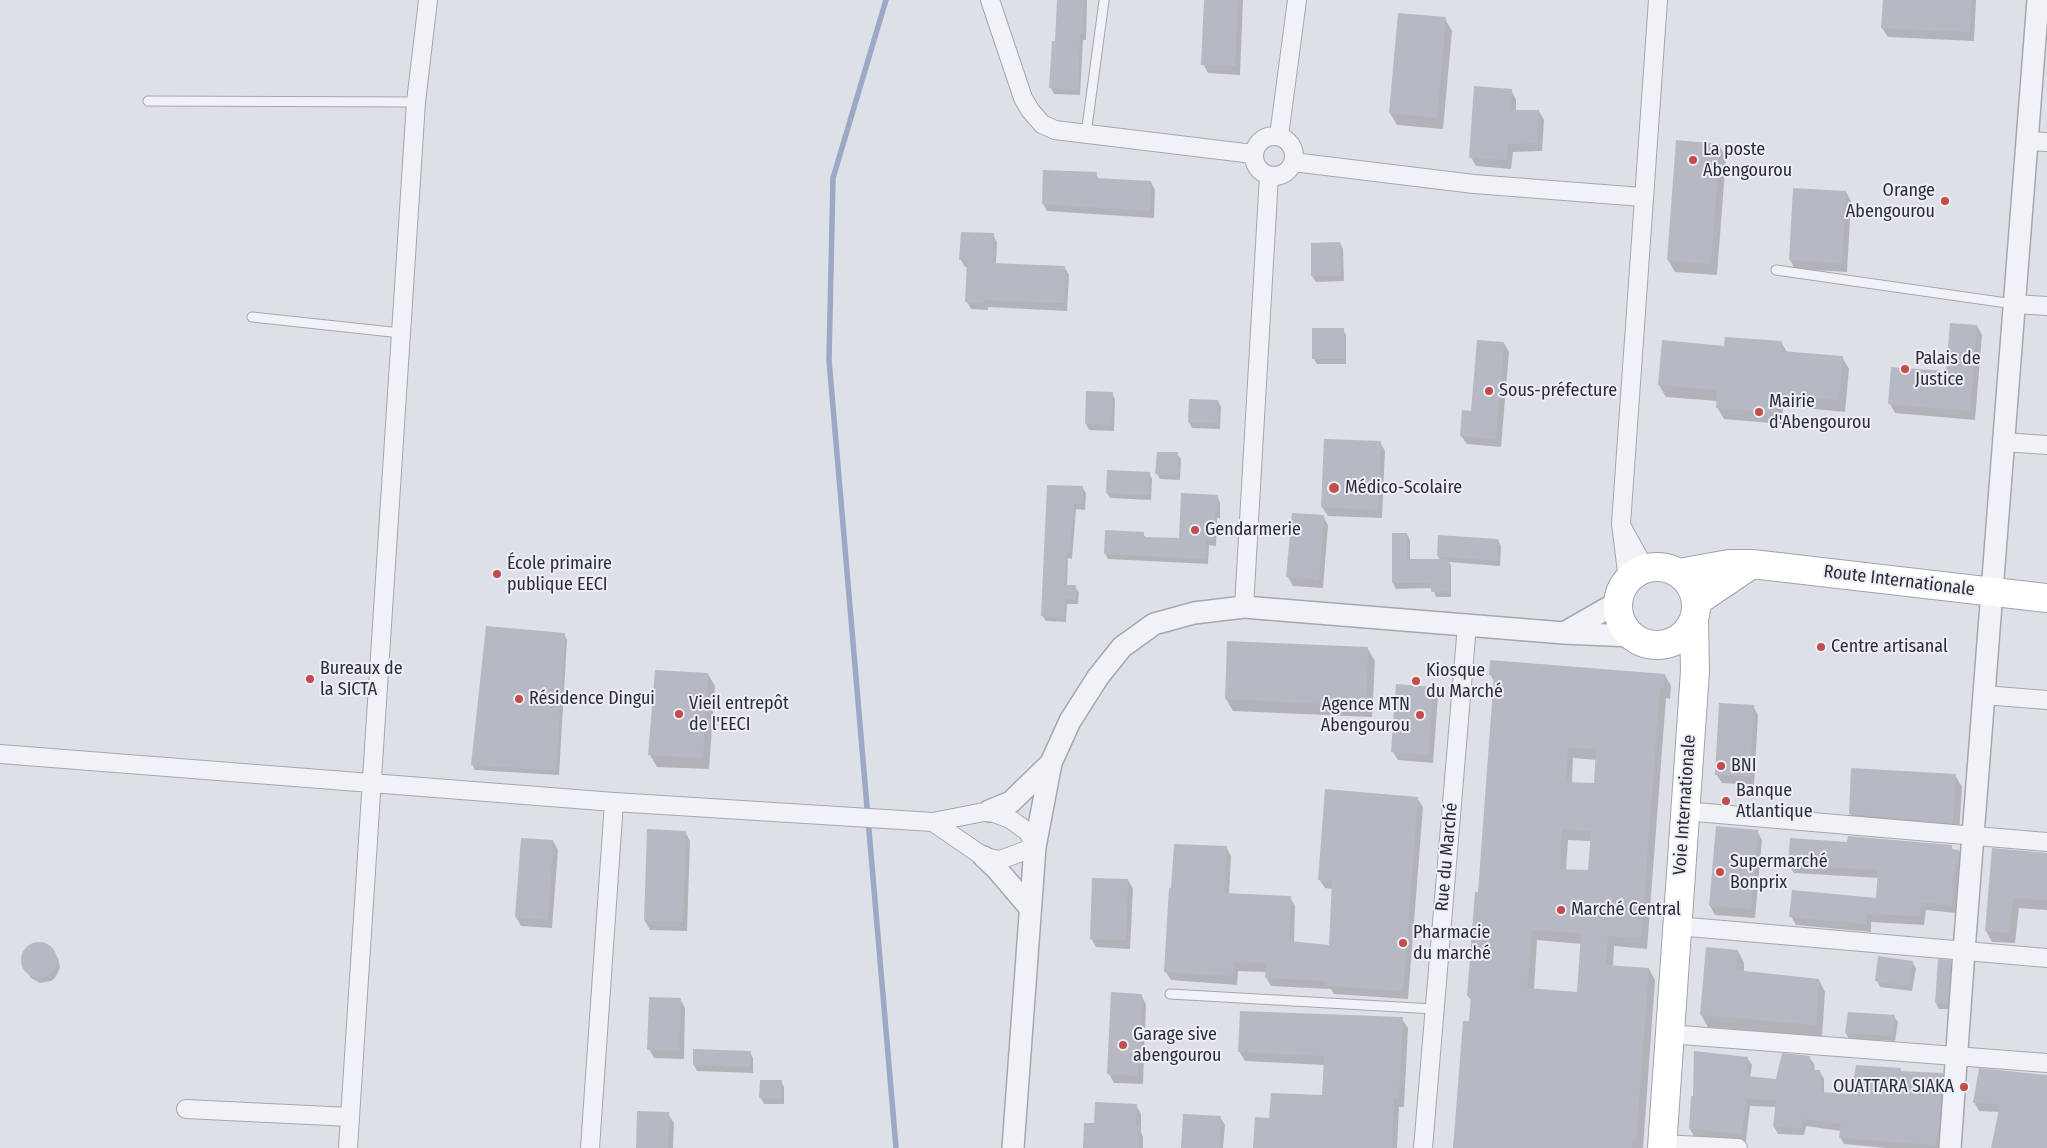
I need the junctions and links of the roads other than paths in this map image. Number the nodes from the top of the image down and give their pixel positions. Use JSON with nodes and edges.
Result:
{"nodes":[{"id":1,"x":428,"y":0,"type":"edge"},
{"id":2,"x":990,"y":0,"type":"edge"},
{"id":3,"x":1297,"y":0,"type":"edge"},
{"id":4,"x":1658,"y":0,"type":"edge"},
{"id":5,"x":2038,"y":0,"type":"edge"},
{"id":6,"x":1104,"y":1,"type":"edge"},
{"id":7,"x":148,"y":101,"type":"dead end"},
{"id":8,"x":416,"y":102,"type":"junction"},
{"id":9,"x":1086,"y":134,"type":"junction"},
{"id":10,"x":1279,"y":136,"type":"junction"},
{"id":11,"x":2037,"y":141,"type":"edge"},
{"id":12,"x":1253,"y":154,"type":"junction"},
{"id":13,"x":1293,"y":162,"type":"junction"},
{"id":14,"x":1269,"y":176,"type":"junction"},
{"id":15,"x":1642,"y":197,"type":"junction"},
{"id":16,"x":1776,"y":270,"type":"dead end"},
{"id":17,"x":2014,"y":304,"type":"junction"},
{"id":18,"x":2047,"y":306,"type":"edge"},
{"id":19,"x":252,"y":318,"type":"dead end"},
{"id":20,"x":401,"y":333,"type":"junction"},
{"id":21,"x":2004,"y":442,"type":"junction"},
{"id":22,"x":2047,"y":445,"type":"edge"},
{"id":23,"x":1752,"y":564,"type":"junction"},
{"id":24,"x":1679,"y":573,"type":"junction"},
{"id":25,"x":1631,"y":584,"type":"junction"},
{"id":26,"x":1993,"y":592,"type":"junction"},
{"id":27,"x":2047,"y":598,"type":"edge"},
{"id":28,"x":1244,"y":607,"type":"junction"},
{"id":29,"x":1695,"y":612,"type":"junction"},
{"id":30,"x":1467,"y":625,"type":"junction"},
{"id":31,"x":1564,"y":633,"type":"junction"},
{"id":32,"x":1631,"y":636,"type":"junction"},
{"id":33,"x":1674,"y":642,"type":"junction"},
{"id":34,"x":1694,"y":671,"type":"junction"},
{"id":35,"x":1984,"y":694,"type":"junction"},
{"id":36,"x":2047,"y":700,"type":"edge"},
{"id":37,"x":0,"y":754,"type":"edge"},
{"id":38,"x":1051,"y":763,"type":"junction"},
{"id":39,"x":373,"y":784,"type":"junction"},
{"id":40,"x":614,"y":802,"type":"junction"},
{"id":41,"x":989,"y":811,"type":"junction"},
{"id":42,"x":1684,"y":811,"type":"junction"},
{"id":43,"x":933,"y":822,"type":"junction"},
{"id":44,"x":1973,"y":836,"type":"junction"},
{"id":45,"x":2047,"y":842,"type":"edge"},
{"id":46,"x":1035,"y":847,"type":"junction"},
{"id":47,"x":984,"y":857,"type":"junction"},
{"id":48,"x":1030,"y":908,"type":"junction"},
{"id":49,"x":1677,"y":926,"type":"junction"},
{"id":50,"x":1964,"y":951,"type":"junction"},
{"id":51,"x":2047,"y":958,"type":"edge"},
{"id":52,"x":1170,"y":994,"type":"dead end"},
{"id":53,"x":1434,"y":1009,"type":"junction"},
{"id":54,"x":1668,"y":1034,"type":"junction"},
{"id":55,"x":1957,"y":1056,"type":"junction"},
{"id":56,"x":2047,"y":1063,"type":"edge"},
{"id":57,"x":186,"y":1109,"type":"dead end"},
{"id":58,"x":350,"y":1117,"type":"junction"},
{"id":59,"x":1662,"y":1146,"type":"edge"},
{"id":60,"x":348,"y":1148,"type":"edge"},
{"id":61,"x":590,"y":1148,"type":"edge"},
{"id":62,"x":1013,"y":1148,"type":"edge"},
{"id":63,"x":1422,"y":1148,"type":"edge"},
{"id":64,"x":1738,"y":1148,"type":"edge"},
{"id":65,"x":1950,"y":1148,"type":"edge"}],
"edges":[{"from":1,"to":8,"type":"street"},
{"from":2,"to":9,"type":"street"},
{"from":3,"to":10,"type":"street"},
{"from":4,"to":15,"type":"street"},
{"from":5,"to":11,"type":"street"},
{"from":6,"to":9,"type":"lane"},
{"from":7,"to":8,"type":"lane"},
{"from":8,"to":20,"type":"street"},
{"from":9,"to":12,"type":"street"},
{"from":10,"to":12,"type":"street"},
{"from":10,"to":13,"type":"street"},
{"from":11,"to":17,"type":"street"},
{"from":12,"to":14,"type":"street"},
{"from":13,"to":14,"type":"street"},
{"from":13,"to":15,"type":"street"},
{"from":14,"to":28,"type":"street"},
{"from":15,"to":25,"type":"street"},
{"from":16,"to":17,"type":"lane"},
{"from":17,"to":18,"type":"street"},
{"from":17,"to":21,"type":"street"},
{"from":19,"to":20,"type":"lane"},
{"from":20,"to":39,"type":"street"},
{"from":21,"to":22,"type":"street"},
{"from":21,"to":26,"type":"street"},
{"from":23,"to":24,"type":"main road","name":"Route Internationale"},
{"from":23,"to":26,"type":"main road","name":"Route Internationale"},
{"from":23,"to":29,"type":"main road"},
{"from":24,"to":25,"type":"main road"},
{"from":24,"to":29,"type":"main road"},
{"from":25,"to":31,"type":"street"},
{"from":25,"to":32,"type":"main road"},
{"from":26,"to":27,"type":"main road","name":"Route Internationale"},
{"from":26,"to":35,"type":"street"},
{"from":28,"to":30,"type":"street"},
{"from":28,"to":38,"type":"street"},
{"from":29,"to":33,"type":"main road"},
{"from":29,"to":34,"type":"main road","name":"Voie Internationale"},
{"from":30,"to":31,"type":"street"},
{"from":30,"to":53,"type":"street","name":"Rue du Marché"},
{"from":31,"to":32,"type":"street"},
{"from":32,"to":33,"type":"main road"},
{"from":33,"to":34,"type":"main road"},
{"from":34,"to":42,"type":"main road","name":"Voie Internationale"},
{"from":35,"to":36,"type":"street"},
{"from":35,"to":44,"type":"street"},
{"from":37,"to":39,"type":"street"},
{"from":38,"to":41,"type":"street"},
{"from":38,"to":46,"type":"street"},
{"from":39,"to":40,"type":"street"},
{"from":39,"to":58,"type":"street"},
{"from":40,"to":43,"type":"street"},
{"from":40,"to":61,"type":"street"},
{"from":41,"to":43,"type":"street"},
{"from":41,"to":46,"type":"street"},
{"from":42,"to":44,"type":"street"},
{"from":42,"to":49,"type":"main road","name":"Voie Internationale"},
{"from":43,"to":47,"type":"street"},
{"from":44,"to":45,"type":"street"},
{"from":44,"to":50,"type":"street"},
{"from":46,"to":47,"type":"street"},
{"from":46,"to":48,"type":"street"},
{"from":47,"to":48,"type":"street"},
{"from":48,"to":62,"type":"street"},
{"from":49,"to":50,"type":"street"},
{"from":49,"to":54,"type":"main road","name":"Voie Internationale"},
{"from":50,"to":51,"type":"street"},
{"from":50,"to":55,"type":"street"},
{"from":52,"to":53,"type":"lane"},
{"from":53,"to":63,"type":"street","name":"Rue du Marché"},
{"from":54,"to":55,"type":"street"},
{"from":54,"to":59,"type":"main road","name":"Voie Internationale"},
{"from":55,"to":56,"type":"street"},
{"from":55,"to":65,"type":"street"},
{"from":57,"to":58,"type":"street"},
{"from":58,"to":60,"type":"street"},
{"from":59,"to":64,"type":"street"}]}
